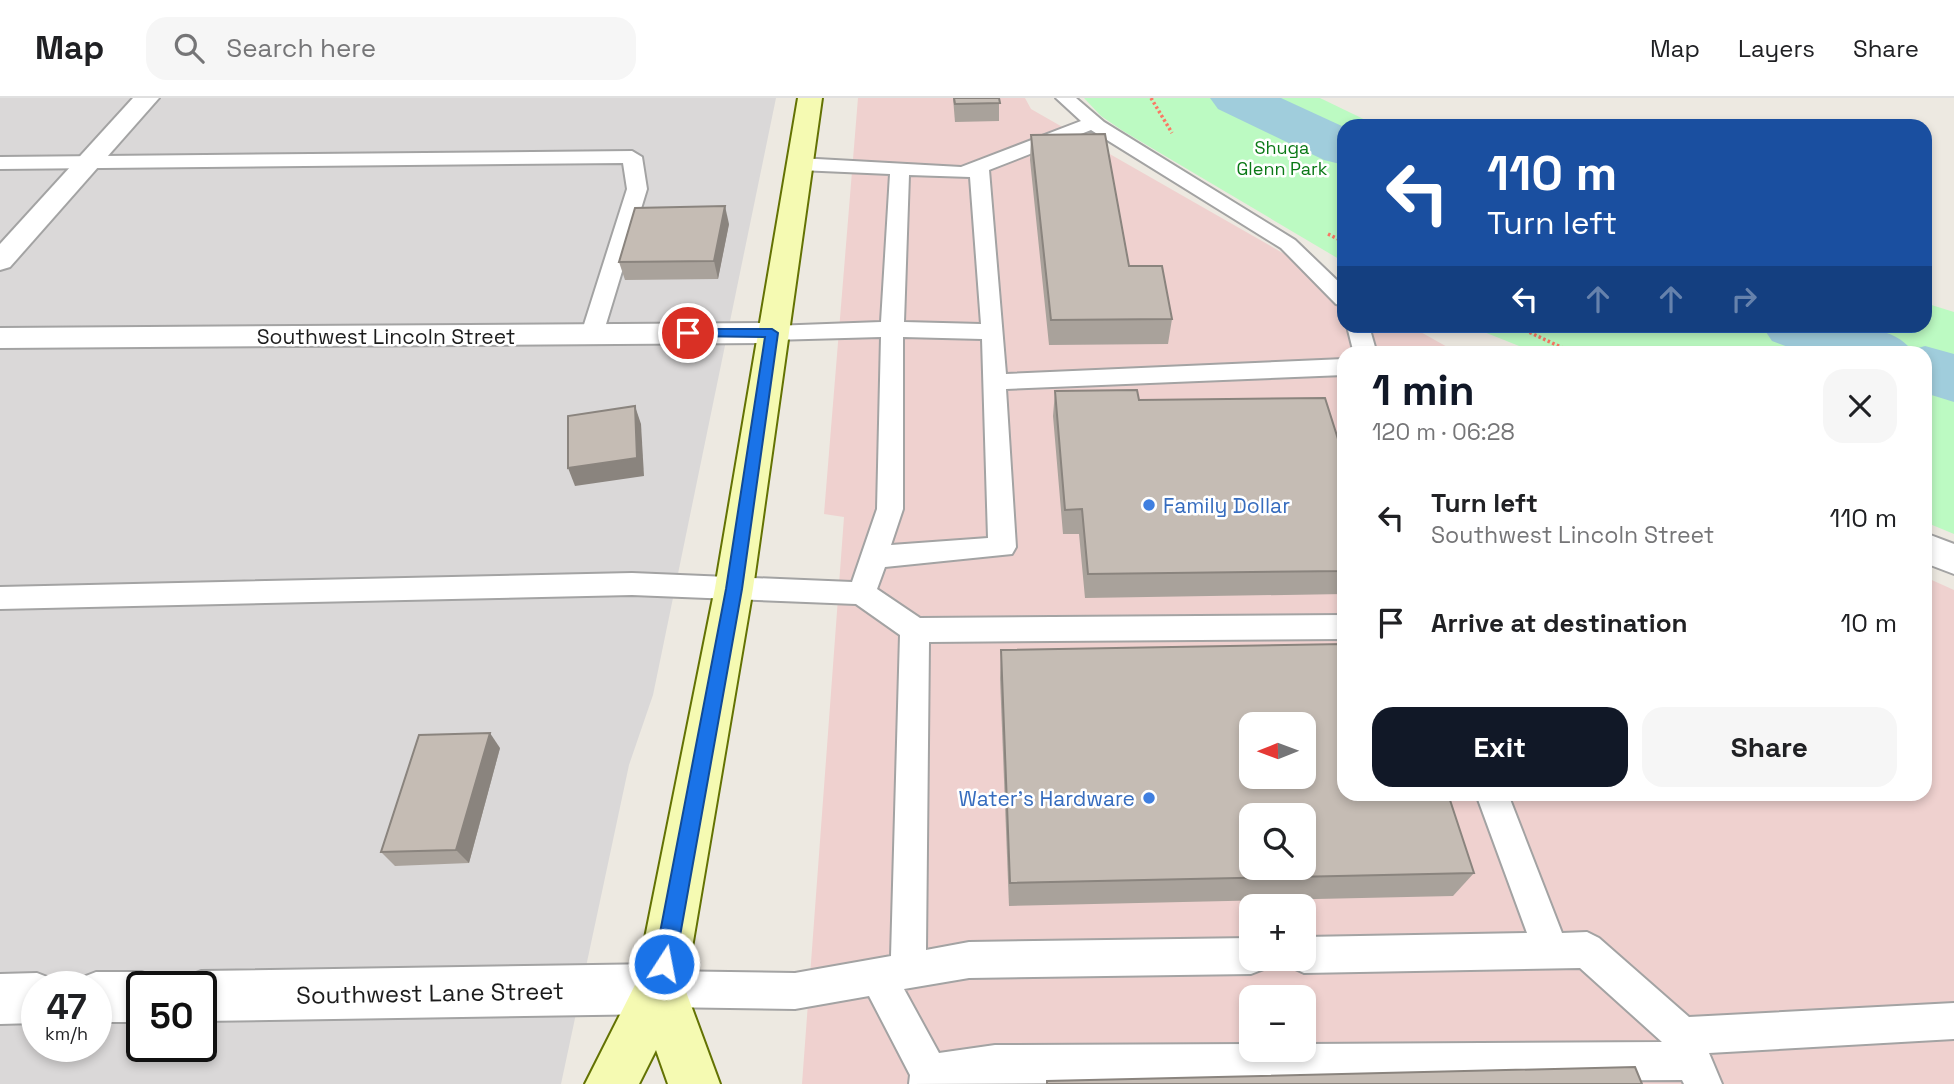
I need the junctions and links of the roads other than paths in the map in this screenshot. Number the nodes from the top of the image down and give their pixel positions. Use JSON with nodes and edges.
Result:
{"nodes":[{"id":1,"x":147,"y":98,"type":"edge"},
{"id":2,"x":810,"y":98,"type":"edge"},
{"id":3,"x":1065,"y":98,"type":"edge"},
{"id":4,"x":1093,"y":123,"type":"junction"},
{"id":5,"x":90,"y":162,"type":"junction"},
{"id":6,"x":0,"y":163,"type":"edge"},
{"id":7,"x":799,"y":164,"type":"junction"},
{"id":8,"x":979,"y":167,"type":"junction"},
{"id":9,"x":900,"y":169,"type":"junction"},
{"id":10,"x":0,"y":261,"type":"edge"},
{"id":11,"x":1337,"y":292,"type":"edge"},
{"id":12,"x":892,"y":329,"type":"junction"},
{"id":13,"x":993,"y":332,"type":"junction"},
{"id":14,"x":772,"y":333,"type":"junction"},
{"id":15,"x":592,"y":334,"type":"junction"},
{"id":16,"x":0,"y":338,"type":"edge"},
{"id":17,"x":1337,"y":367,"type":"edge"},
{"id":18,"x":994,"y":382,"type":"junction"},
{"id":19,"x":1932,"y":550,"type":"edge"},
{"id":20,"x":874,"y":557,"type":"junction"},
{"id":21,"x":1954,"y":559,"type":"edge"},
{"id":22,"x":734,"y":589,"type":"junction"},
{"id":23,"x":862,"y":593,"type":"junction"},
{"id":24,"x":0,"y":598,"type":"edge"},
{"id":25,"x":1337,"y":627,"type":"edge"},
{"id":26,"x":915,"y":630,"type":"junction"},
{"id":27,"x":1495,"y":801,"type":"edge"},
{"id":28,"x":1551,"y":950,"type":"junction"},
{"id":29,"x":1316,"y":955,"type":"edge"},
{"id":30,"x":1239,"y":956,"type":"edge"},
{"id":31,"x":893,"y":974,"type":"junction"},
{"id":32,"x":660,"y":989,"type":"junction"},
{"id":33,"x":217,"y":996,"type":"edge"},
{"id":34,"x":21,"y":998,"type":"edge"},
{"id":35,"x":0,"y":999,"type":"edge"},
{"id":36,"x":1954,"y":1021,"type":"edge"},
{"id":37,"x":1693,"y":1060,"type":"edge"},
{"id":38,"x":929,"y":1079,"type":"edge"},
{"id":39,"x":611,"y":1084,"type":"edge"},
{"id":40,"x":694,"y":1084,"type":"edge"}],
"edges":[{"from":1,"to":5,"type":"street"},
{"from":2,"to":7,"type":"main road"},
{"from":3,"to":4,"type":"lane"},
{"from":4,"to":8,"type":"lane"},
{"from":4,"to":11,"type":"lane"},
{"from":5,"to":6,"type":"lane"},
{"from":5,"to":10,"type":"street"},
{"from":5,"to":15,"type":"lane"},
{"from":7,"to":9,"type":"lane"},
{"from":7,"to":14,"type":"main road"},
{"from":8,"to":9,"type":"lane"},
{"from":8,"to":13,"type":"lane"},
{"from":9,"to":12,"type":"lane"},
{"from":12,"to":13,"type":"lane"},
{"from":12,"to":14,"type":"lane"},
{"from":12,"to":20,"type":"lane"},
{"from":13,"to":18,"type":"lane"},
{"from":14,"to":15,"type":"street","name":"Southwest Lincoln Street"},
{"from":14,"to":22,"type":"main road"},
{"from":15,"to":16,"type":"street","name":"Southwest Lincoln Street"},
{"from":17,"to":18,"type":"lane"},
{"from":18,"to":20,"type":"lane"},
{"from":19,"to":21,"type":"street"},
{"from":20,"to":23,"type":"lane"},
{"from":22,"to":23,"type":"lane"},
{"from":22,"to":24,"type":"lane"},
{"from":22,"to":32,"type":"main road"},
{"from":23,"to":26,"type":"lane"},
{"from":25,"to":26,"type":"lane"},
{"from":26,"to":31,"type":"lane"},
{"from":27,"to":28,"type":"lane"},
{"from":28,"to":29,"type":"lane"},
{"from":28,"to":37,"type":"lane"},
{"from":30,"to":31,"type":"lane"},
{"from":31,"to":32,"type":"lane"},
{"from":31,"to":38,"type":"lane"},
{"from":32,"to":33,"type":"street","name":"Southwest Lane Street"},
{"from":32,"to":39,"type":"main road"},
{"from":32,"to":40,"type":"main road"},
{"from":34,"to":35,"type":"street"},
{"from":36,"to":37,"type":"lane"},
{"from":37,"to":38,"type":"lane"}]}
